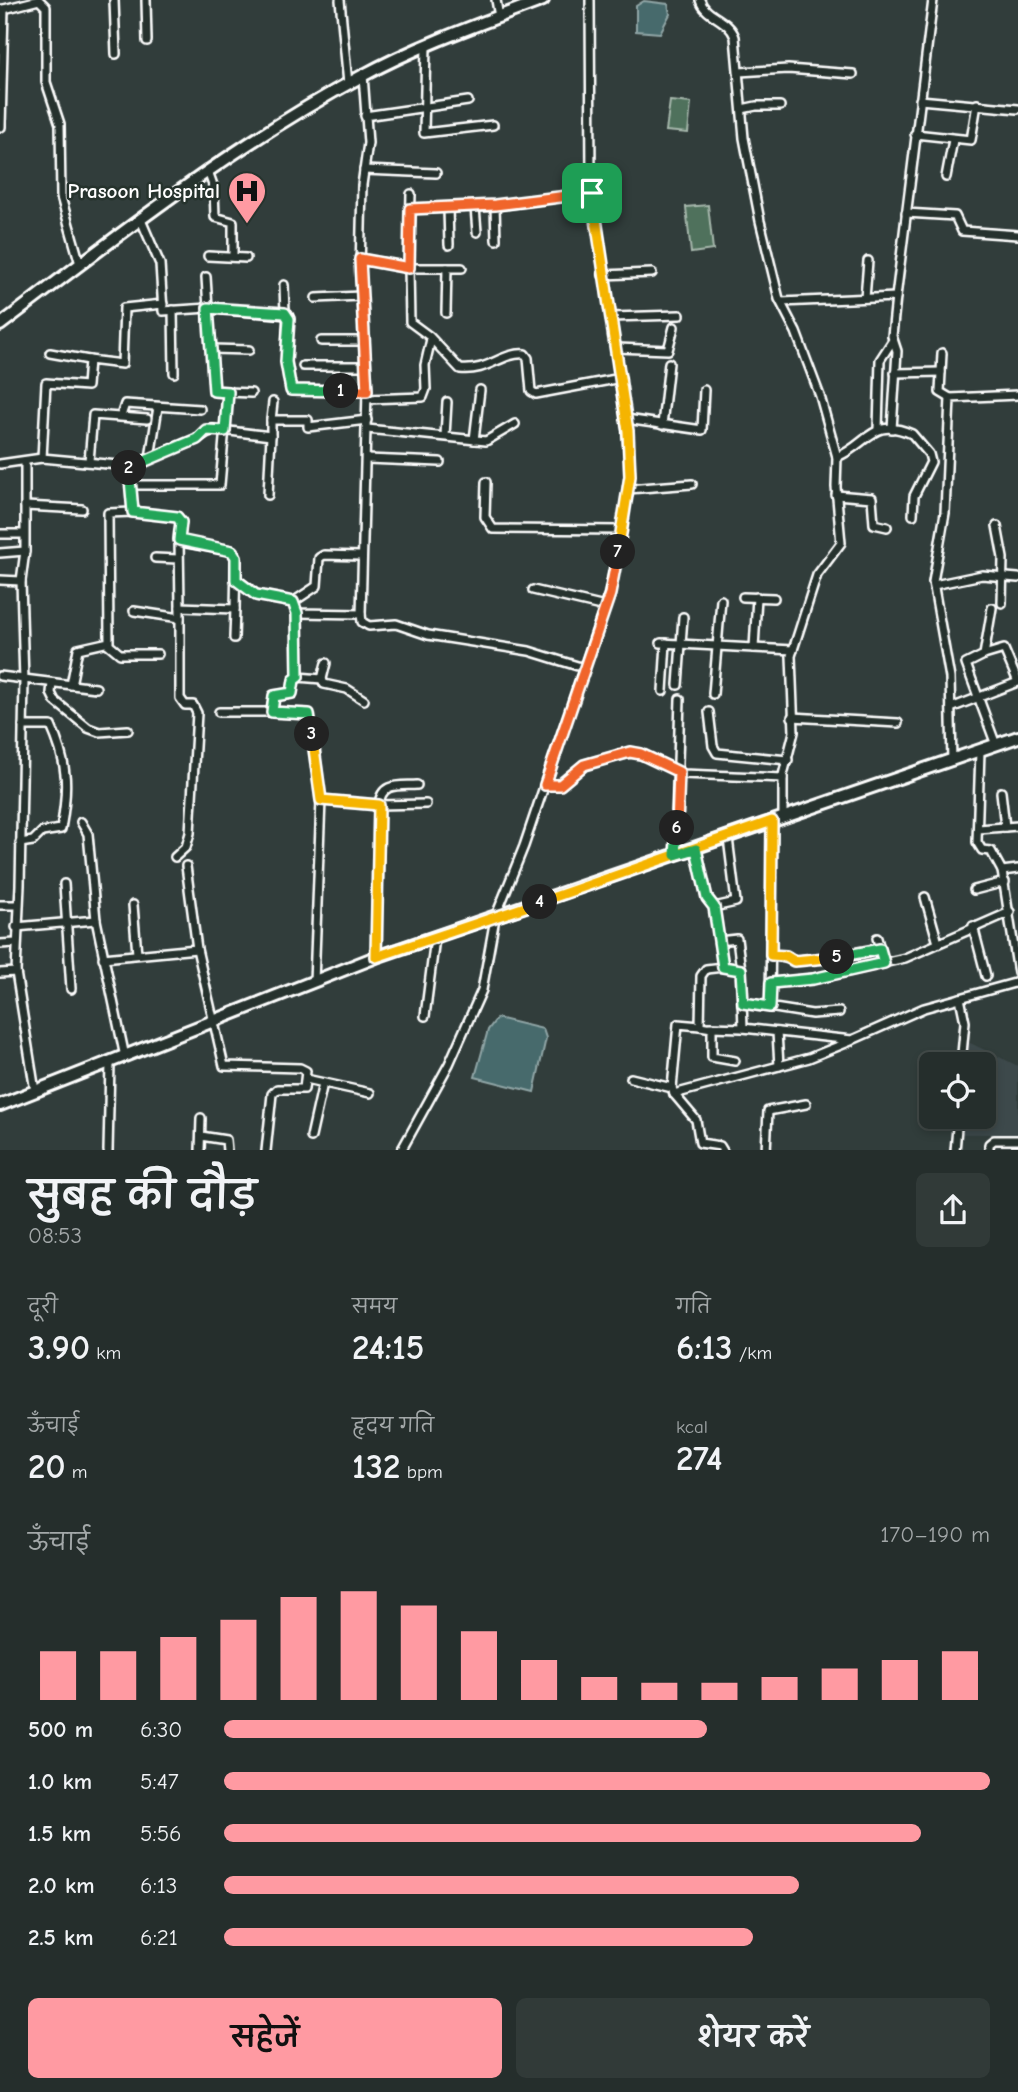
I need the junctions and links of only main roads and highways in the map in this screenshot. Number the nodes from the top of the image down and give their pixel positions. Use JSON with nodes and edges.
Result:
{"nodes":[{"id":1,"x":542,"y":0,"type":"edge"},
{"id":2,"x":0,"y":325,"type":"edge"},
{"id":3,"x":1018,"y":737,"type":"edge"},
{"id":4,"x":0,"y":1105,"type":"edge"}],
"edges":[{"from":1,"to":2,"type":"main road"},
{"from":3,"to":4,"type":"main road"}]}
